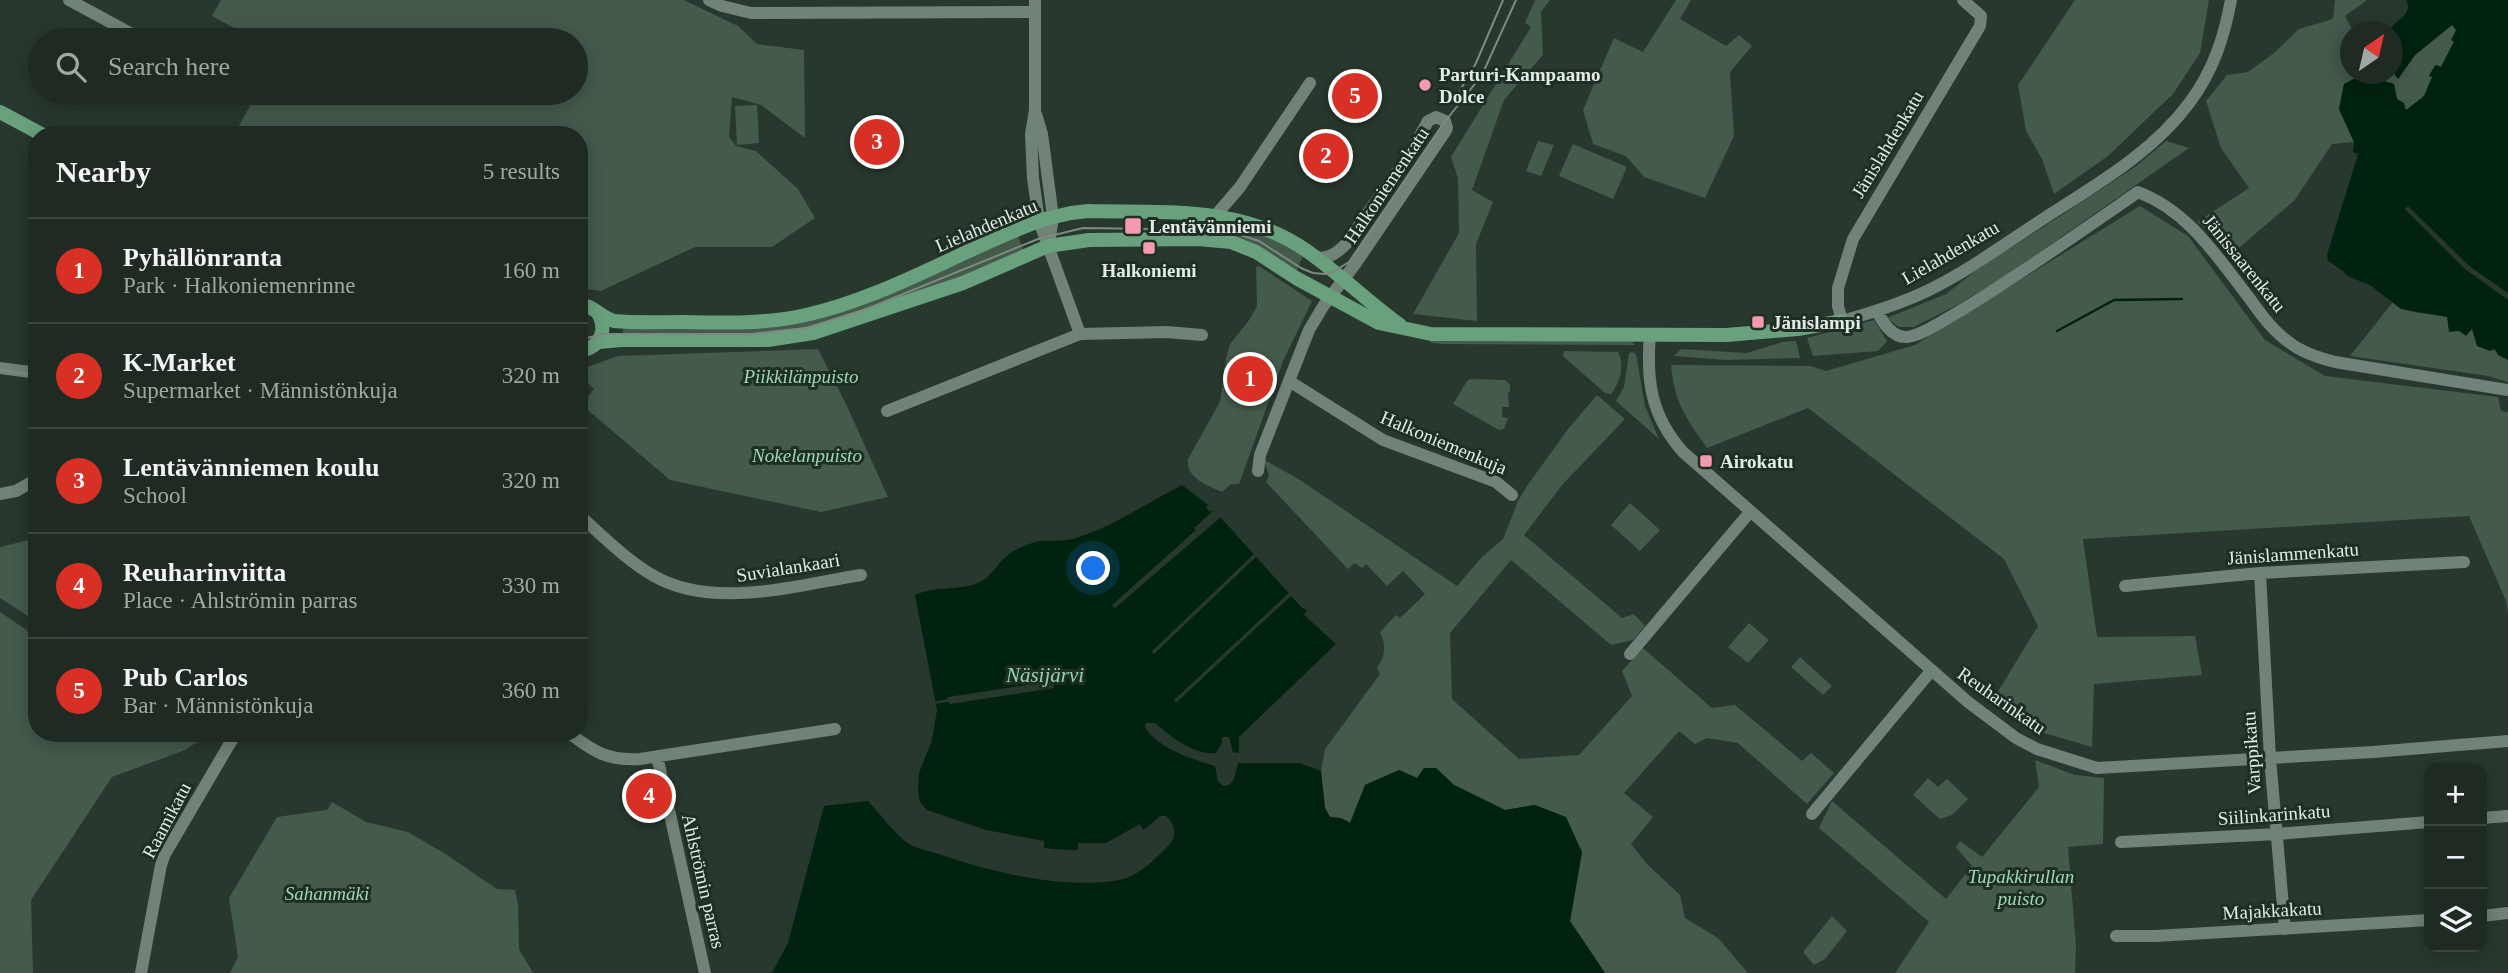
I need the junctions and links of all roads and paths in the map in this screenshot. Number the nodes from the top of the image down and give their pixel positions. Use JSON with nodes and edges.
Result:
{"nodes":[{"id":1,"x":69,"y":0,"type":"edge"},
{"id":2,"x":709,"y":0,"type":"edge"},
{"id":3,"x":1963,"y":0,"type":"edge"},
{"id":4,"x":2231,"y":0,"type":"edge"},
{"id":5,"x":1035,"y":6,"type":"edge"},
{"id":6,"x":121,"y":28,"type":"edge"},
{"id":7,"x":1310,"y":83,"type":"dead end"},
{"id":8,"x":0,"y":112,"type":"edge"},
{"id":9,"x":28,"y":127,"type":"edge"},
{"id":10,"x":1216,"y":215,"type":"junction"},
{"id":11,"x":1046,"y":219,"type":"junction"},
{"id":12,"x":1048,"y":246,"type":"junction"},
{"id":13,"x":1317,"y":258,"type":"junction"},
{"id":14,"x":1343,"y":280,"type":"junction"},
{"id":15,"x":1330,"y":297,"type":"junction"},
{"id":16,"x":588,"y":307,"type":"edge"},
{"id":17,"x":1877,"y":311,"type":"junction"},
{"id":18,"x":598,"y":313,"type":"junction"},
{"id":19,"x":1842,"y":321,"type":"junction"},
{"id":20,"x":1407,"y":330,"type":"junction"},
{"id":21,"x":1080,"y":334,"type":"junction"},
{"id":22,"x":1650,"y":334,"type":"junction"},
{"id":23,"x":1202,"y":335,"type":"dead end"},
{"id":24,"x":598,"y":342,"type":"junction"},
{"id":25,"x":588,"y":348,"type":"edge"},
{"id":26,"x":0,"y":368,"type":"edge"},
{"id":27,"x":28,"y":372,"type":"edge"},
{"id":28,"x":1289,"y":381,"type":"junction"},
{"id":29,"x":2508,"y":390,"type":"edge"},
{"id":30,"x":887,"y":411,"type":"dead end"},
{"id":31,"x":1258,"y":471,"type":"dead end"},
{"id":32,"x":28,"y":484,"type":"edge"},
{"id":33,"x":0,"y":494,"type":"edge"},
{"id":34,"x":1512,"y":495,"type":"dead end"},
{"id":35,"x":1750,"y":512,"type":"junction"},
{"id":36,"x":588,"y":523,"type":"edge"},
{"id":37,"x":2464,"y":562,"type":"dead end"},
{"id":38,"x":2260,"y":573,"type":"junction"},
{"id":39,"x":861,"y":575,"type":"dead end"},
{"id":40,"x":2125,"y":586,"type":"dead end"},
{"id":41,"x":1630,"y":654,"type":"dead end"},
{"id":42,"x":1931,"y":671,"type":"junction"},
{"id":43,"x":835,"y":729,"type":"dead end"},
{"id":44,"x":2508,"y":741,"type":"edge"},
{"id":45,"x":231,"y":742,"type":"edge"},
{"id":46,"x":582,"y":742,"type":"edge"},
{"id":47,"x":657,"y":756,"type":"junction"},
{"id":48,"x":2270,"y":758,"type":"junction"},
{"id":49,"x":1812,"y":814,"type":"dead end"},
{"id":50,"x":2508,"y":816,"type":"edge"},
{"id":51,"x":2487,"y":818,"type":"edge"},
{"id":52,"x":2424,"y":822,"type":"edge"},
{"id":53,"x":2277,"y":834,"type":"junction"},
{"id":54,"x":2121,"y":842,"type":"dead end"},
{"id":55,"x":2508,"y":913,"type":"edge"},
{"id":56,"x":2487,"y":915,"type":"edge"},
{"id":57,"x":2424,"y":920,"type":"edge"},
{"id":58,"x":2285,"y":929,"type":"junction"},
{"id":59,"x":2116,"y":936,"type":"dead end"},
{"id":60,"x":141,"y":973,"type":"edge"},
{"id":61,"x":705,"y":973,"type":"edge"}],
"edges":[{"from":1,"to":6,"type":"street"},
{"from":2,"to":5,"type":"street"},
{"from":3,"to":19,"type":"street","name":"Jänislahdenkatu"},
{"from":4,"to":17,"type":"street","name":"Lielahdenkatu"},
{"from":5,"to":11,"type":"street"},
{"from":7,"to":10,"type":"street"},
{"from":8,"to":9,"type":"main road"},
{"from":10,"to":11,"type":"main road","name":"Lielahdenkatu"},
{"from":10,"to":13,"type":"main road","name":"Lielahdenkatu"},
{"from":11,"to":12,"type":"street"},
{"from":11,"to":18,"type":"main road","name":"Lielahdenkatu"},
{"from":12,"to":15,"type":"main road","name":"Lielahdenkatu"},
{"from":12,"to":21,"type":"street"},
{"from":12,"to":24,"type":"main road","name":"Lielahdenkatu"},
{"from":13,"to":14,"type":"main road","name":"Lielahdenkatu"},
{"from":13,"to":14,"type":"street","name":"Halkoniemenkatu"},
{"from":14,"to":15,"type":"street","name":"Halkoniemenkatu"},
{"from":14,"to":20,"type":"main road","name":"Lielahdenkatu"},
{"from":15,"to":20,"type":"main road","name":"Lielahdenkatu"},
{"from":15,"to":28,"type":"street","name":"Halkoniemenkatu"},
{"from":16,"to":18,"type":"main road","name":"Lielahdenkatu"},
{"from":17,"to":19,"type":"street","name":"Lielahdenkatu"},
{"from":17,"to":29,"type":"street","name":"Jänissaarenkatu"},
{"from":18,"to":24,"type":"main road"},
{"from":19,"to":22,"type":"main road","name":"Lielahdenkatu"},
{"from":20,"to":22,"type":"main road","name":"Lielahdenkatu"},
{"from":21,"to":23,"type":"street"},
{"from":21,"to":30,"type":"street"},
{"from":22,"to":35,"type":"street","name":"Reuharinkatu"},
{"from":24,"to":25,"type":"main road"},
{"from":26,"to":27,"type":"street"},
{"from":28,"to":31,"type":"street","name":"Halkoniemenkatu"},
{"from":28,"to":34,"type":"street","name":"Halkoniemenkuja"},
{"from":32,"to":33,"type":"street"},
{"from":35,"to":41,"type":"street"},
{"from":35,"to":42,"type":"street","name":"Reuharinkatu"},
{"from":36,"to":39,"type":"street","name":"Suvialankaari"},
{"from":37,"to":38,"type":"street","name":"Jänislammenkatu"},
{"from":38,"to":40,"type":"street","name":"Jänislammenkatu"},
{"from":38,"to":48,"type":"street","name":"Varppikatu"},
{"from":42,"to":48,"type":"street","name":"Reuharinkatu"},
{"from":42,"to":49,"type":"street"},
{"from":43,"to":47,"type":"street"},
{"from":44,"to":48,"type":"street","name":"Reuharinkatu"},
{"from":45,"to":60,"type":"street","name":"Raamikatu"},
{"from":46,"to":47,"type":"street"},
{"from":47,"to":61,"type":"street","name":"Ahlströmin parras"},
{"from":48,"to":53,"type":"street","name":"Varppikatu"},
{"from":50,"to":51,"type":"street"},
{"from":52,"to":53,"type":"street","name":"Siilinkarinkatu"},
{"from":53,"to":54,"type":"street","name":"Siilinkarinkatu"},
{"from":53,"to":58,"type":"street","name":"Varppikatu"},
{"from":55,"to":56,"type":"street"},
{"from":57,"to":58,"type":"street","name":"Majakkakatu"},
{"from":58,"to":59,"type":"street","name":"Majakkakatu"}]}
